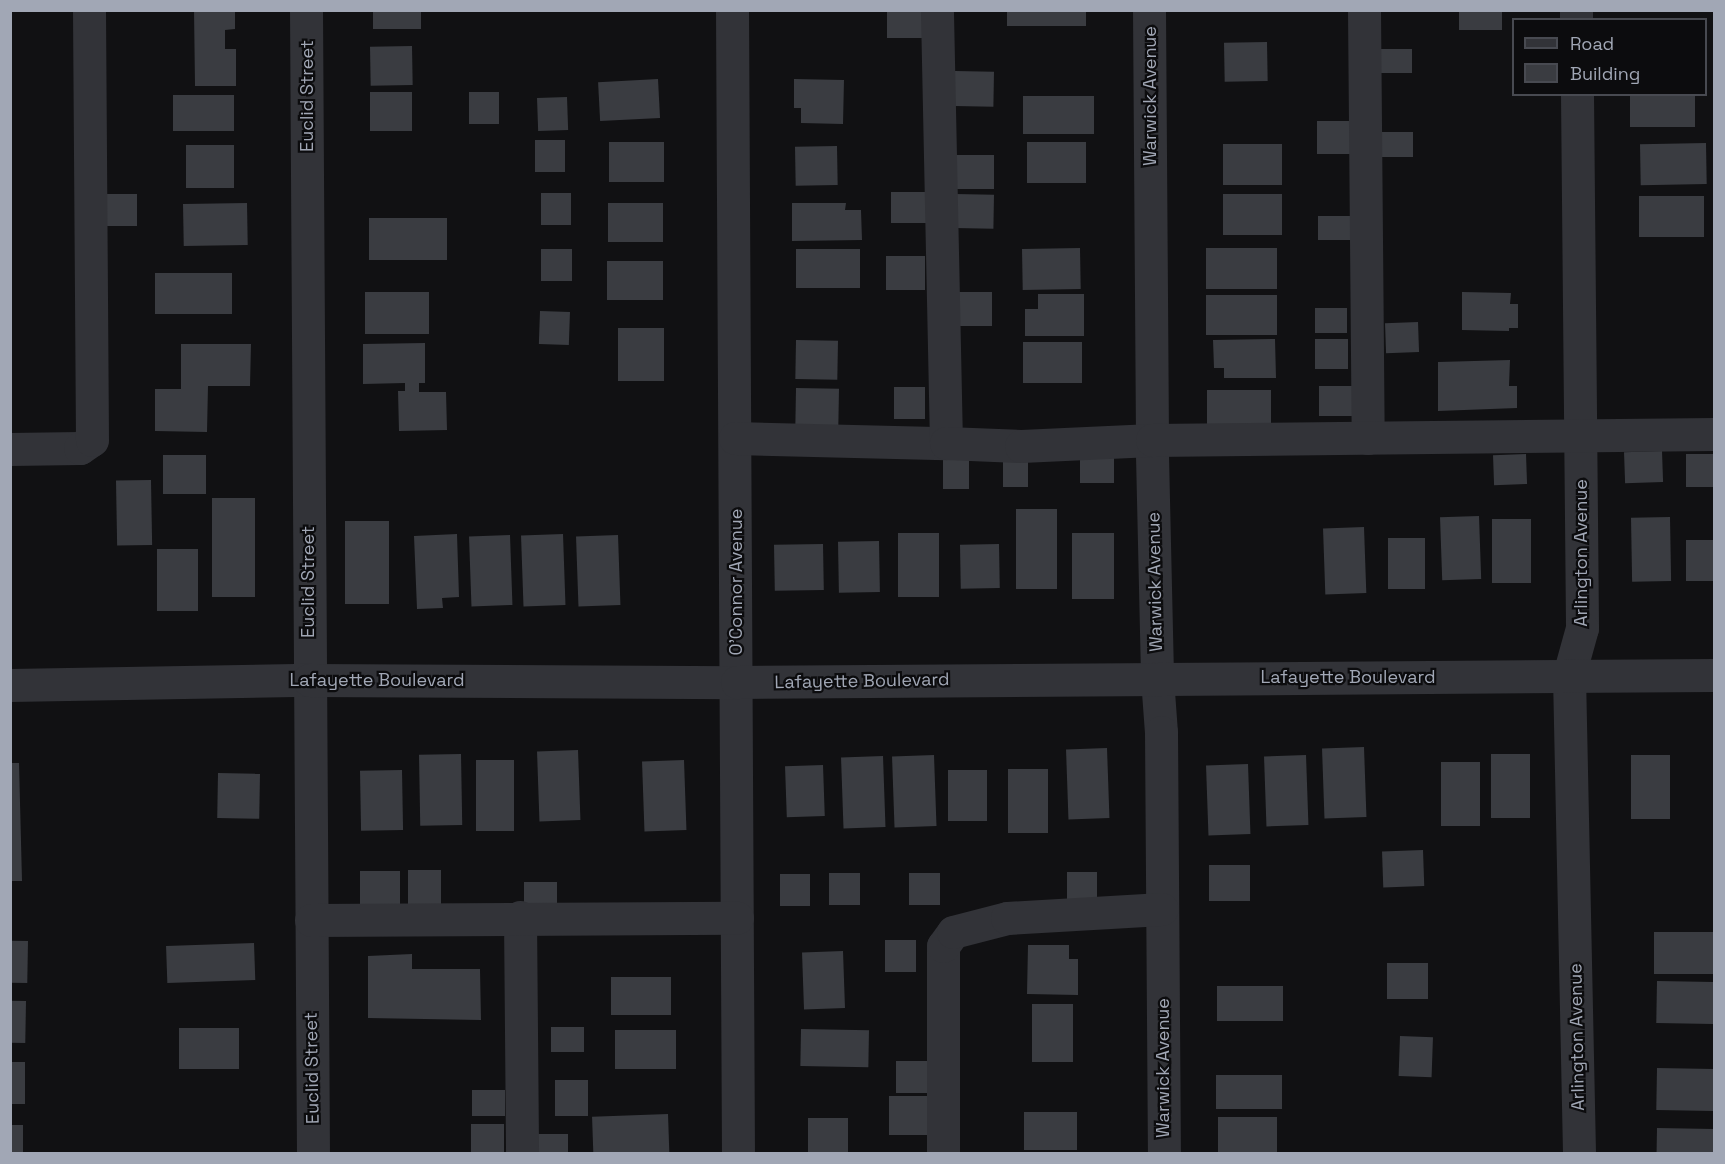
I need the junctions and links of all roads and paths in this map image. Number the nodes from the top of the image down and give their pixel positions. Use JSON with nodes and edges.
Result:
{"nodes":[{"id":1,"x":89,"y":10,"type":"edge"},
{"id":2,"x":306,"y":10,"type":"edge"},
{"id":3,"x":732,"y":10,"type":"edge"},
{"id":4,"x":937,"y":10,"type":"edge"},
{"id":5,"x":1149,"y":10,"type":"edge"},
{"id":6,"x":1364,"y":10,"type":"edge"},
{"id":7,"x":1577,"y":96,"type":"edge"},
{"id":8,"x":1714,"y":434,"type":"edge"},
{"id":9,"x":1581,"y":435,"type":"junction"},
{"id":10,"x":735,"y":438,"type":"junction"},
{"id":11,"x":1368,"y":438,"type":"junction"},
{"id":12,"x":1152,"y":440,"type":"junction"},
{"id":13,"x":946,"y":443,"type":"junction"},
{"id":14,"x":10,"y":449,"type":"edge"},
{"id":15,"x":1569,"y":675,"type":"junction"},
{"id":16,"x":1714,"y":675,"type":"edge"},
{"id":17,"x":1157,"y":678,"type":"junction"},
{"id":18,"x":309,"y":680,"type":"junction"},
{"id":19,"x":737,"y":682,"type":"junction"},
{"id":20,"x":10,"y":685,"type":"edge"},
{"id":21,"x":1162,"y":909,"type":"junction"},
{"id":22,"x":520,"y":917,"type":"junction"},
{"id":23,"x":737,"y":918,"type":"junction"},
{"id":24,"x":311,"y":920,"type":"junction"},
{"id":25,"x":313,"y":1154,"type":"edge"},
{"id":26,"x":522,"y":1154,"type":"edge"},
{"id":27,"x":738,"y":1154,"type":"edge"},
{"id":28,"x":943,"y":1154,"type":"edge"},
{"id":29,"x":1164,"y":1154,"type":"edge"},
{"id":30,"x":1579,"y":1154,"type":"edge"}],
"edges":[{"from":1,"to":14,"type":"street"},
{"from":2,"to":18,"type":"street","name":"Euclid Street"},
{"from":3,"to":10,"type":"street","name":"O'Connor Avenue"},
{"from":4,"to":13,"type":"street"},
{"from":5,"to":12,"type":"street","name":"Warwick Avenue"},
{"from":6,"to":11,"type":"street"},
{"from":7,"to":9,"type":"street","name":"Arlington Avenue"},
{"from":8,"to":9,"type":"street"},
{"from":9,"to":11,"type":"street"},
{"from":9,"to":15,"type":"street","name":"Arlington Avenue"},
{"from":10,"to":13,"type":"street"},
{"from":10,"to":19,"type":"street","name":"O'Connor Avenue"},
{"from":11,"to":12,"type":"street"},
{"from":12,"to":13,"type":"street"},
{"from":12,"to":17,"type":"street","name":"Warwick Avenue"},
{"from":15,"to":16,"type":"street","name":"Lafayette Boulevard"},
{"from":15,"to":17,"type":"street","name":"Lafayette Boulevard"},
{"from":15,"to":30,"type":"street","name":"Arlington Avenue"},
{"from":17,"to":19,"type":"street","name":"Lafayette Boulevard"},
{"from":17,"to":21,"type":"street","name":"Warwick Avenue"},
{"from":18,"to":19,"type":"street","name":"Lafayette Boulevard"},
{"from":18,"to":20,"type":"street","name":"Lafayette Boulevard"},
{"from":18,"to":24,"type":"street","name":"Euclid Street"},
{"from":19,"to":23,"type":"street","name":"O'Connor Avenue"},
{"from":21,"to":28,"type":"street"},
{"from":21,"to":29,"type":"street","name":"Warwick Avenue"},
{"from":22,"to":23,"type":"street"},
{"from":22,"to":24,"type":"street"},
{"from":22,"to":26,"type":"street"},
{"from":23,"to":27,"type":"street","name":"O'Connor Avenue"},
{"from":24,"to":25,"type":"street","name":"Euclid Street"}]}
